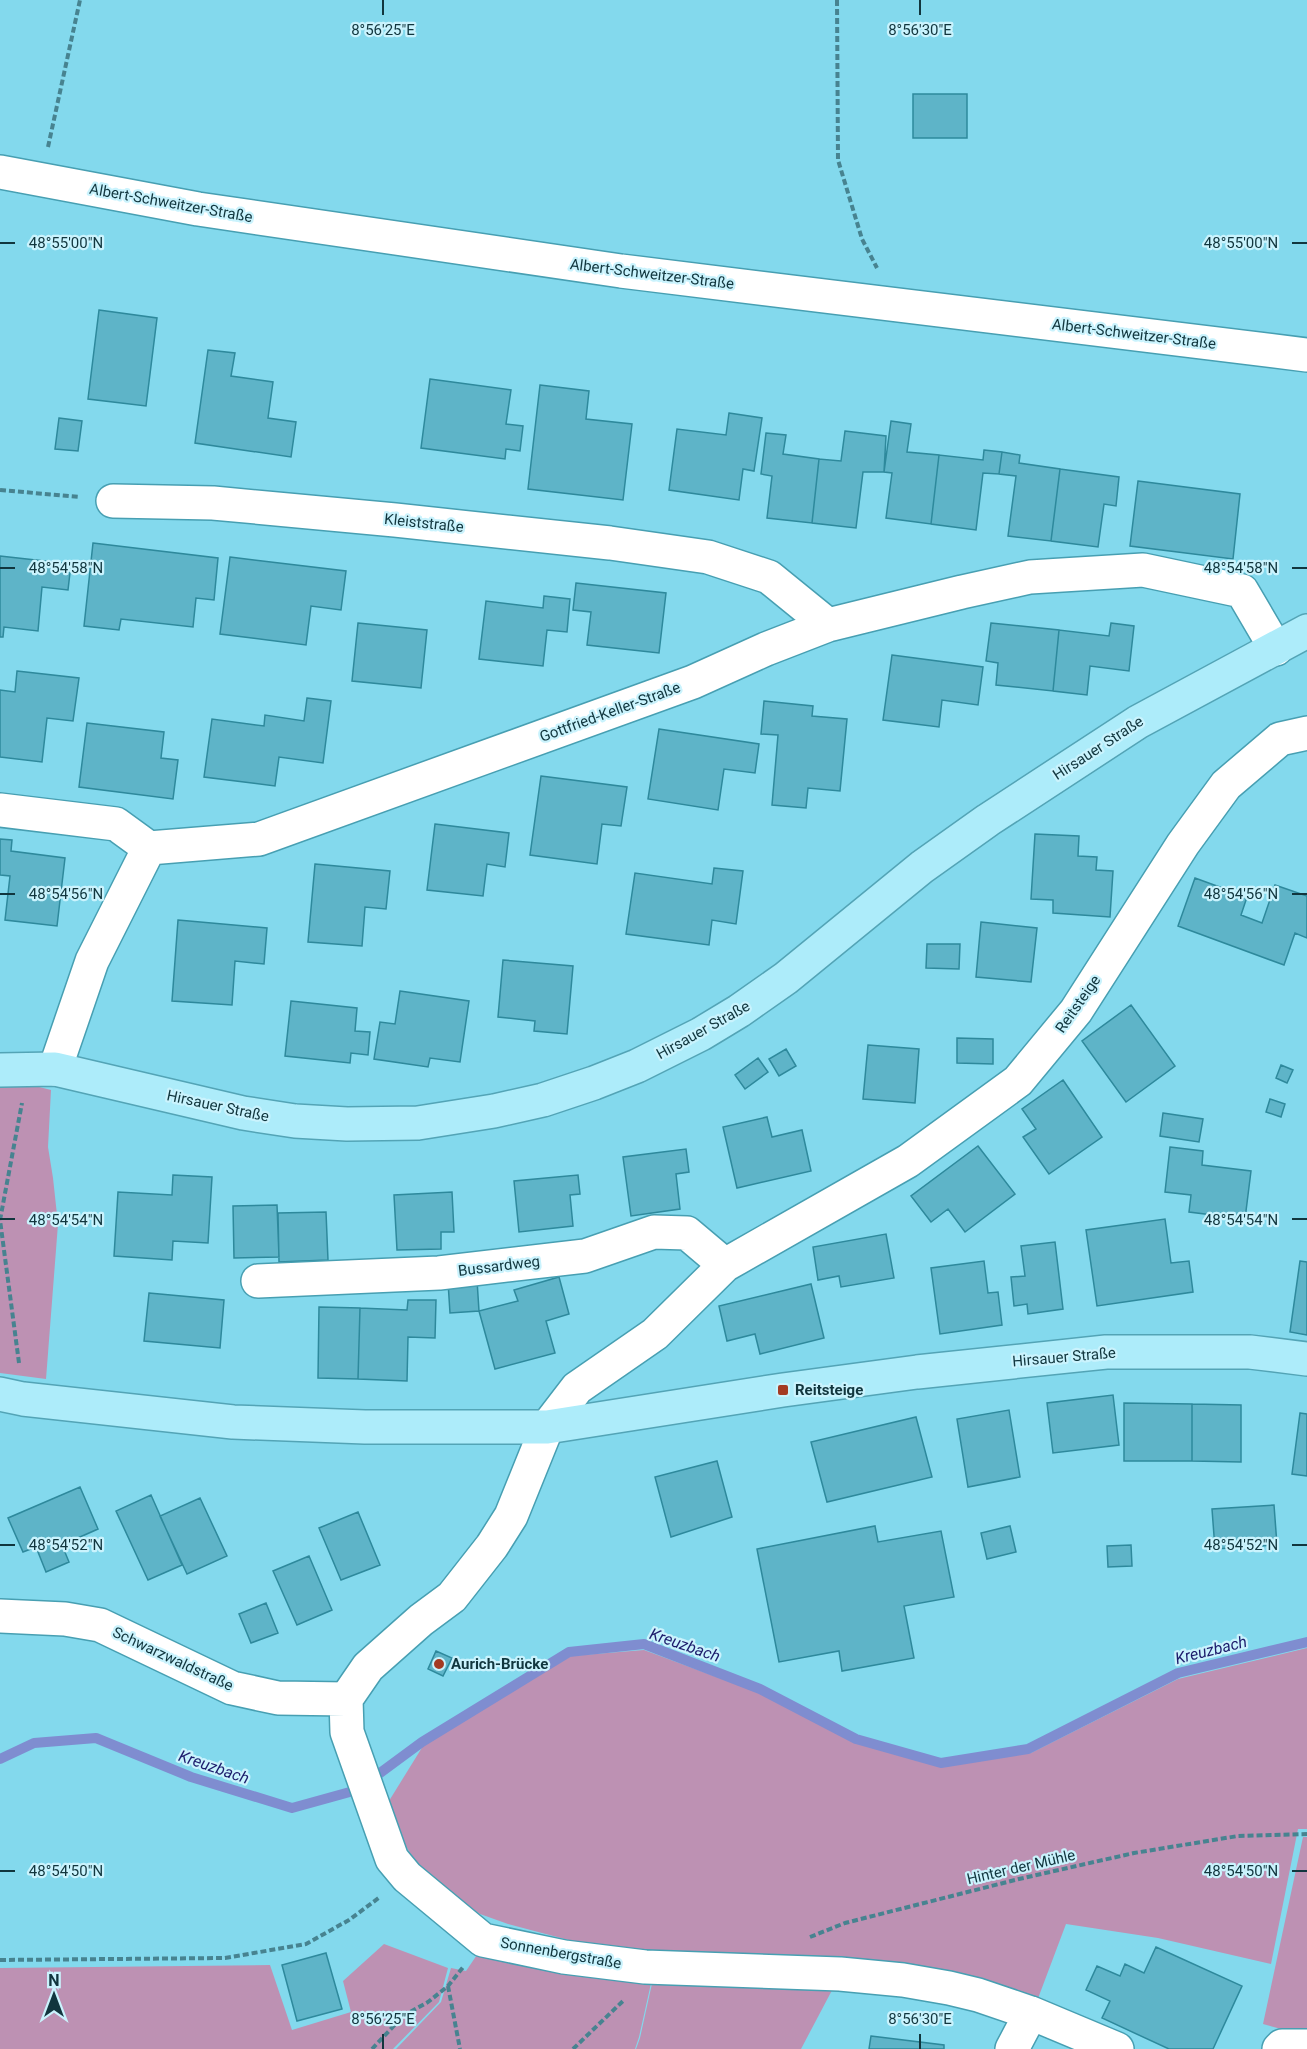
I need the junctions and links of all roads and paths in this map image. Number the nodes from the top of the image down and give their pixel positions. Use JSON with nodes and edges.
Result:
{"nodes":[{"id":1,"x":80,"y":0,"type":"edge"},
{"id":2,"x":837,"y":0,"type":"edge"},
{"id":3,"x":0,"y":172,"type":"edge"},
{"id":4,"x":41,"y":180,"type":"junction"},
{"id":5,"x":897,"y":303,"type":"junction"},
{"id":6,"x":1307,"y":355,"type":"edge"},
{"id":7,"x":0,"y":490,"type":"edge"},
{"id":8,"x":113,"y":501,"type":"joint"},
{"id":9,"x":828,"y":624,"type":"junction"},
{"id":10,"x":1307,"y":631,"type":"edge"},
{"id":11,"x":1276,"y":649,"type":"junction"},
{"id":12,"x":1307,"y":733,"type":"edge"},
{"id":13,"x":0,"y":810,"type":"edge"},
{"id":14,"x":150,"y":848,"type":"junction"},
{"id":15,"x":28,"y":1069,"type":"edge"},
{"id":16,"x":725,"y":1265,"type":"junction"},
{"id":17,"x":258,"y":1281,"type":"dead end"},
{"id":18,"x":1307,"y":1359,"type":"edge"},
{"id":19,"x":12,"y":1396,"type":"edge"},
{"id":20,"x":547,"y":1427,"type":"junction"},
{"id":21,"x":0,"y":1616,"type":"edge"},
{"id":22,"x":346,"y":1699,"type":"junction"},
{"id":23,"x":1307,"y":1834,"type":"edge"},
{"id":24,"x":407,"y":1877,"type":"junction"},
{"id":25,"x":806,"y":1939,"type":"dead end"},
{"id":26,"x":0,"y":1960,"type":"edge"},
{"id":27,"x":645,"y":1967,"type":"junction"},
{"id":28,"x":455,"y":1977,"type":"dead end"},
{"id":29,"x":448,"y":1986,"type":"junction"},
{"id":30,"x":1031,"y":2013,"type":"junction"},
{"id":31,"x":1307,"y":2046,"type":"edge"},
{"id":32,"x":372,"y":2049,"type":"edge"},
{"id":33,"x":460,"y":2049,"type":"edge"},
{"id":34,"x":573,"y":2049,"type":"edge"},
{"id":35,"x":1012,"y":2049,"type":"edge"},
{"id":36,"x":1117,"y":2049,"type":"edge"},
{"id":37,"x":1279,"y":2049,"type":"edge"}],
"edges":[{"from":1,"to":4,"type":"path"},
{"from":2,"to":5,"type":"path"},
{"from":3,"to":4,"type":"street","name":"Albert-Schweitzer-Straße"},
{"from":4,"to":5,"type":"street","name":"Albert-Schweitzer-Straße"},
{"from":5,"to":6,"type":"street","name":"Albert-Schweitzer-Straße"},
{"from":7,"to":8,"type":"path"},
{"from":8,"to":9,"type":"street","name":"Kleiststraße"},
{"from":9,"to":11,"type":"street","name":"Gottfried-Keller-Straße"},
{"from":9,"to":14,"type":"street","name":"Gottfried-Keller-Straße"},
{"from":10,"to":11,"type":"main road","name":"Hirsauer Straße"},
{"from":11,"to":15,"type":"main road","name":"Hirsauer Straße"},
{"from":12,"to":16,"type":"street","name":"Reitsteige"},
{"from":13,"to":14,"type":"street"},
{"from":14,"to":15,"type":"street"},
{"from":15,"to":19,"type":"path"},
{"from":16,"to":17,"type":"street","name":"Bussardweg"},
{"from":16,"to":20,"type":"street","name":"Reitsteige"},
{"from":18,"to":20,"type":"main road","name":"Hirsauer Straße"},
{"from":19,"to":20,"type":"main road","name":"Hirsauer Straße"},
{"from":20,"to":22,"type":"street"},
{"from":21,"to":22,"type":"street","name":"Schwarzwaldstraße"},
{"from":22,"to":24,"type":"street","name":"Sonnenbergstraße"},
{"from":23,"to":25,"type":"path","name":"Hinter der Mühle"},
{"from":24,"to":26,"type":"path"},
{"from":24,"to":27,"type":"street","name":"Sonnenbergstraße"},
{"from":27,"to":30,"type":"street","name":"Sonnenbergstraße"},
{"from":27,"to":34,"type":"path"},
{"from":28,"to":29,"type":"path"},
{"from":29,"to":32,"type":"path"},
{"from":29,"to":33,"type":"path"},
{"from":30,"to":35,"type":"street"},
{"from":30,"to":36,"type":"street","name":"Sonnenbergstraße"},
{"from":31,"to":37,"type":"street"}]}
